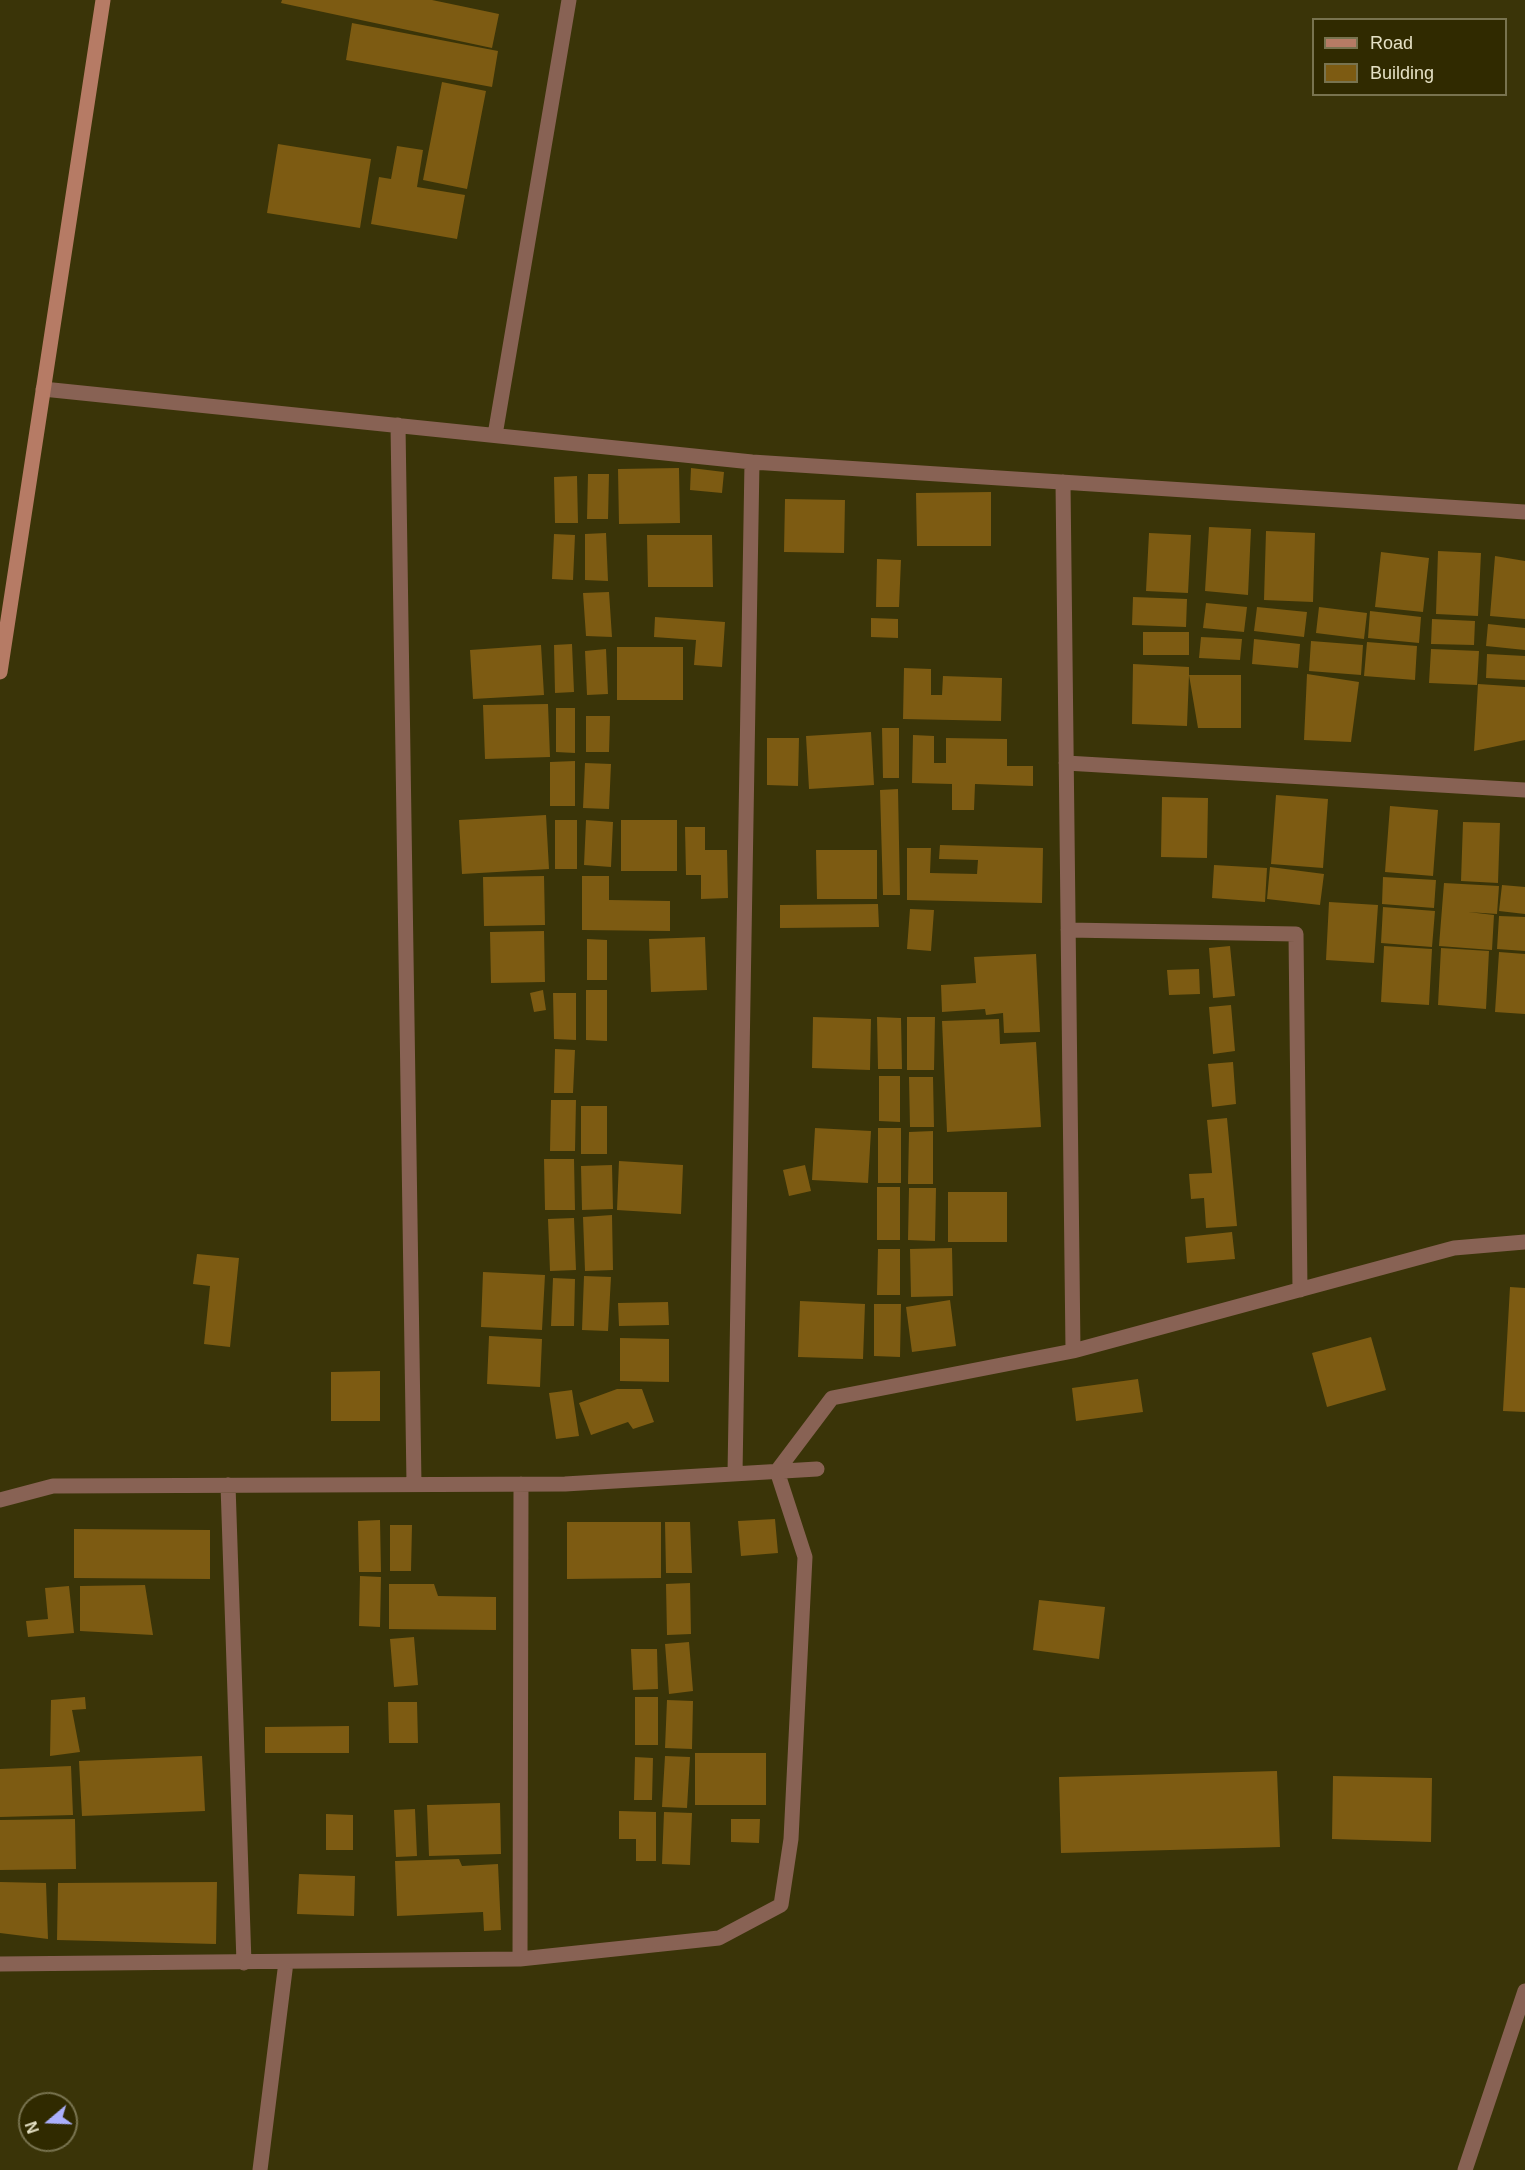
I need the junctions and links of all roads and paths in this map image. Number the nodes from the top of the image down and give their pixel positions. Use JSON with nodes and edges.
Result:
{"nodes":[{"id":1,"x":103,"y":0,"type":"edge"},
{"id":2,"x":569,"y":0,"type":"edge"},
{"id":3,"x":44,"y":389,"type":"junction"},
{"id":4,"x":398,"y":425,"type":"junction"},
{"id":5,"x":495,"y":435,"type":"junction"},
{"id":6,"x":752,"y":462,"type":"junction"},
{"id":7,"x":1063,"y":482,"type":"junction"},
{"id":8,"x":1525,"y":512,"type":"edge"},
{"id":9,"x":0,"y":672,"type":"edge"},
{"id":10,"x":1066,"y":763,"type":"junction"},
{"id":11,"x":1525,"y":790,"type":"edge"},
{"id":12,"x":1068,"y":930,"type":"junction"},
{"id":13,"x":1525,"y":1242,"type":"edge"},
{"id":14,"x":1300,"y":1290,"type":"junction"},
{"id":15,"x":1073,"y":1351,"type":"junction"},
{"id":16,"x":817,"y":1469,"type":"dead end"},
{"id":17,"x":777,"y":1471,"type":"junction"},
{"id":18,"x":735,"y":1473,"type":"junction"},
{"id":19,"x":414,"y":1484,"type":"junction"},
{"id":20,"x":521,"y":1484,"type":"junction"},
{"id":21,"x":228,"y":1485,"type":"junction"},
{"id":22,"x":0,"y":1500,"type":"edge"},
{"id":23,"x":520,"y":1959,"type":"junction"},
{"id":24,"x":286,"y":1962,"type":"junction"},
{"id":25,"x":244,"y":1963,"type":"junction"},
{"id":26,"x":0,"y":1964,"type":"edge"},
{"id":27,"x":1525,"y":1991,"type":"edge"},
{"id":28,"x":260,"y":2170,"type":"edge"},
{"id":29,"x":1465,"y":2170,"type":"edge"}],
"edges":[{"from":1,"to":3,"type":"main road"},
{"from":2,"to":5,"type":"street"},
{"from":3,"to":4,"type":"street"},
{"from":3,"to":9,"type":"main road"},
{"from":4,"to":5,"type":"street"},
{"from":4,"to":19,"type":"street"},
{"from":5,"to":6,"type":"street"},
{"from":6,"to":7,"type":"street"},
{"from":6,"to":18,"type":"street"},
{"from":7,"to":8,"type":"street"},
{"from":7,"to":10,"type":"street"},
{"from":10,"to":11,"type":"street"},
{"from":10,"to":12,"type":"street"},
{"from":12,"to":14,"type":"street"},
{"from":12,"to":15,"type":"street"},
{"from":13,"to":14,"type":"street"},
{"from":14,"to":15,"type":"street"},
{"from":15,"to":17,"type":"street"},
{"from":16,"to":17,"type":"street"},
{"from":17,"to":18,"type":"street"},
{"from":17,"to":23,"type":"street"},
{"from":18,"to":20,"type":"street"},
{"from":19,"to":20,"type":"street"},
{"from":19,"to":21,"type":"street"},
{"from":20,"to":23,"type":"street"},
{"from":21,"to":22,"type":"street"},
{"from":21,"to":25,"type":"street"},
{"from":23,"to":24,"type":"street"},
{"from":24,"to":25,"type":"street"},
{"from":24,"to":28,"type":"street"},
{"from":25,"to":26,"type":"street"},
{"from":27,"to":29,"type":"street"}]}
